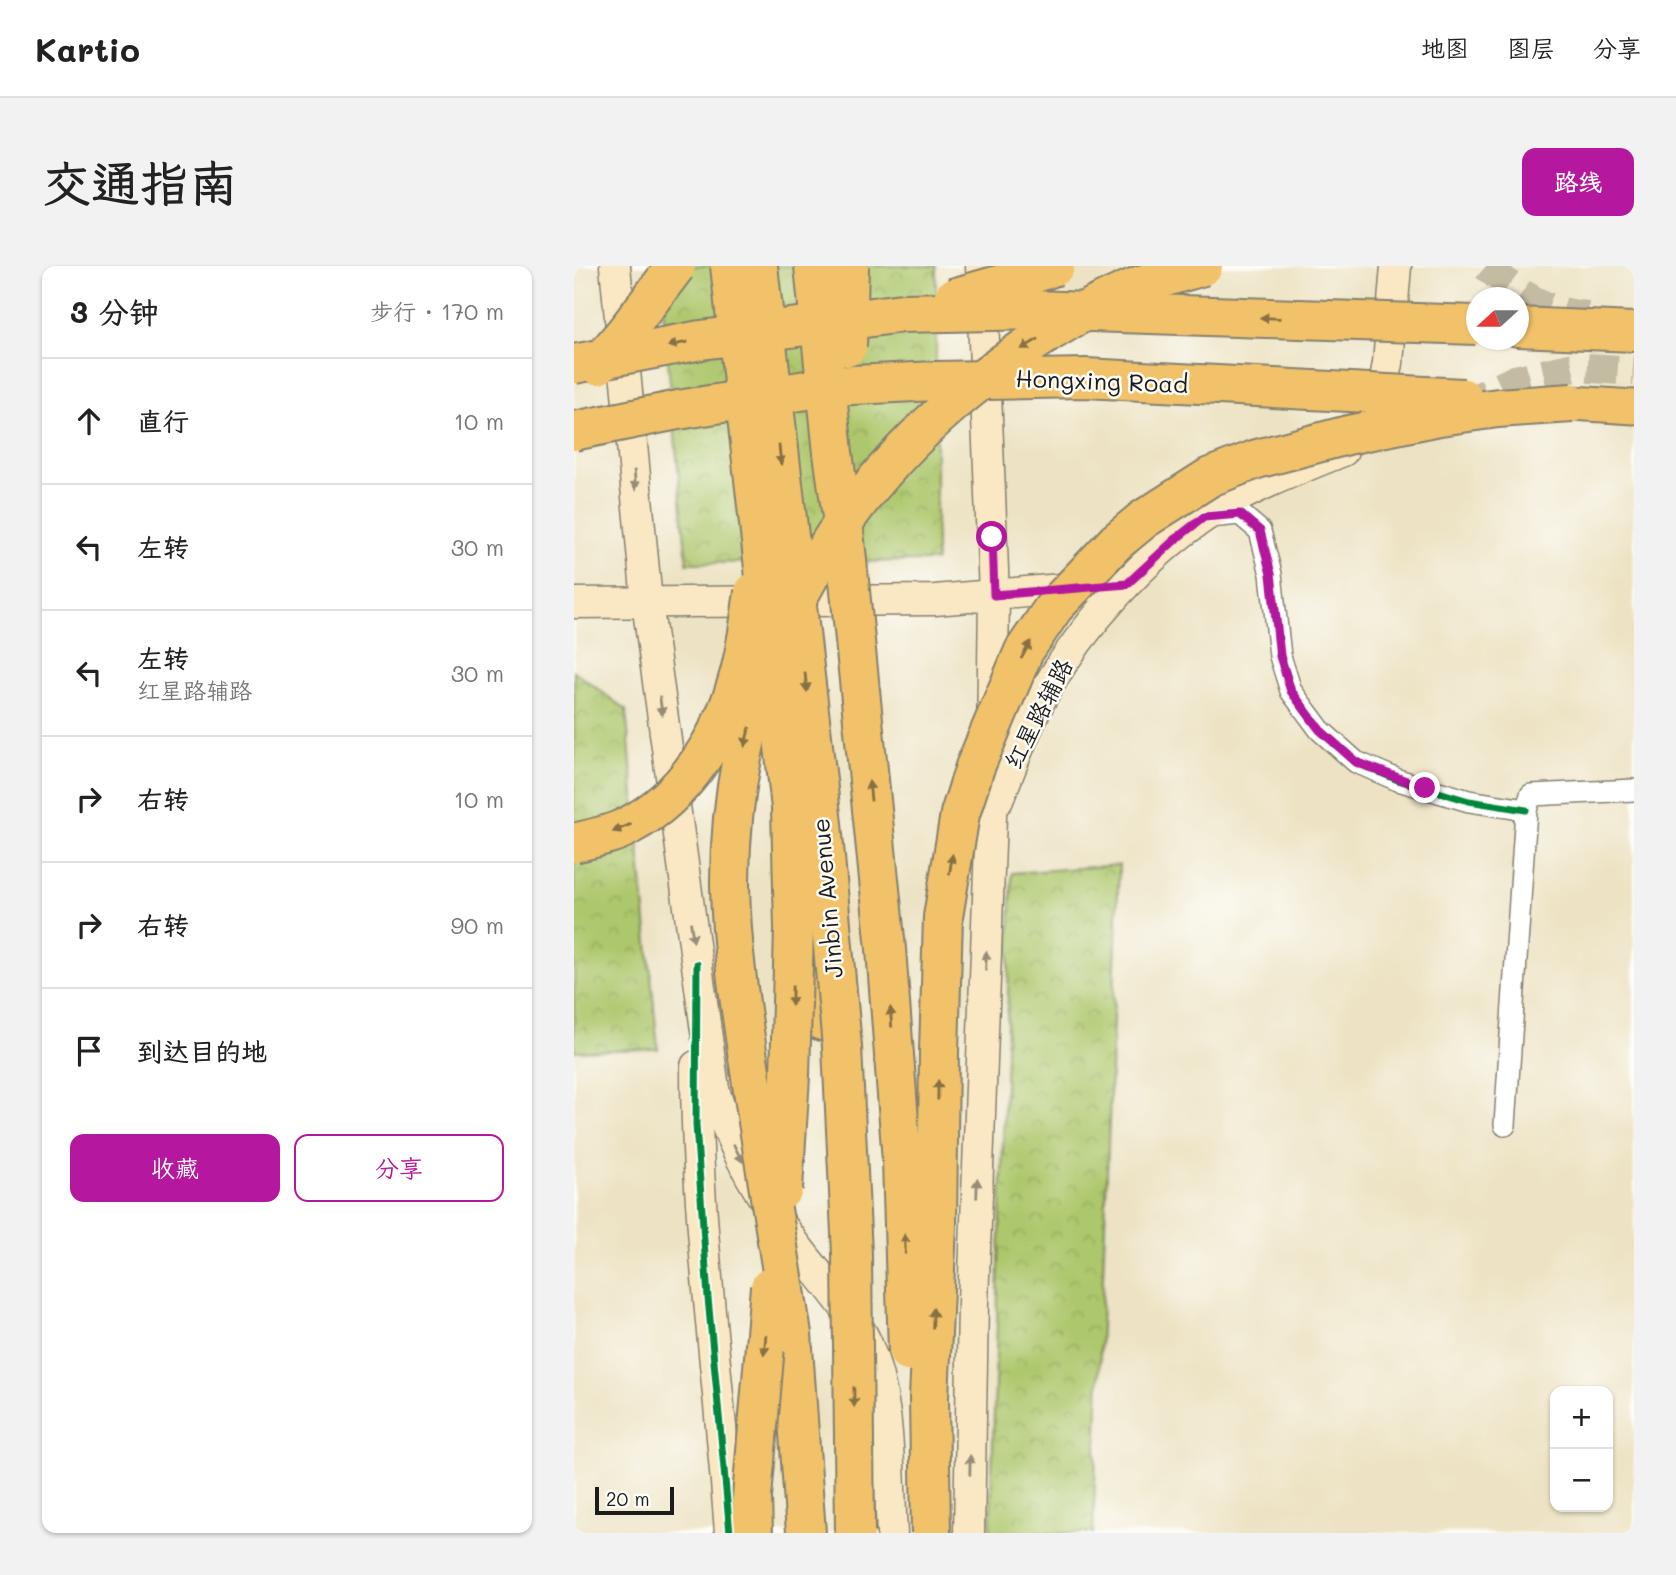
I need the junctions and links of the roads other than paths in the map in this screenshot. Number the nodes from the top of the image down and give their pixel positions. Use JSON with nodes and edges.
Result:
{"nodes":[{"id":1,"x":615,"y":266,"type":"edge"},
{"id":2,"x":676,"y":266,"type":"edge"},
{"id":3,"x":730,"y":266,"type":"edge"},
{"id":4,"x":758,"y":266,"type":"edge"},
{"id":5,"x":814,"y":266,"type":"edge"},
{"id":6,"x":849,"y":266,"type":"edge"},
{"id":7,"x":981,"y":266,"type":"edge"},
{"id":8,"x":1055,"y":266,"type":"edge"},
{"id":9,"x":1203,"y":266,"type":"edge"},
{"id":10,"x":1396,"y":266,"type":"edge"},
{"id":11,"x":901,"y":313,"type":"junction"},
{"id":12,"x":1466,"y":325,"type":"edge"},
{"id":13,"x":1529,"y":327,"type":"edge"},
{"id":14,"x":1634,"y":332,"type":"edge"},
{"id":15,"x":574,"y":364,"type":"edge"},
{"id":16,"x":1158,"y":383,"type":"junction"},
{"id":17,"x":574,"y":388,"type":"edge"},
{"id":18,"x":1572,"y":403,"type":"junction"},
{"id":19,"x":1634,"y":407,"type":"edge"},
{"id":20,"x":574,"y":431,"type":"edge"},
{"id":21,"x":574,"y":459,"type":"edge"},
{"id":22,"x":755,"y":489,"type":"junction"},
{"id":23,"x":1204,"y":517,"type":"junction"},
{"id":24,"x":844,"y":531,"type":"junction"},
{"id":25,"x":992,"y":537,"type":"junction"},
{"id":26,"x":1127,"y":584,"type":"junction"},
{"id":27,"x":994,"y":595,"type":"junction"},
{"id":28,"x":935,"y":600,"type":"junction"},
{"id":29,"x":647,"y":602,"type":"junction"},
{"id":30,"x":574,"y":603,"type":"edge"},
{"id":31,"x":1634,"y":790,"type":"edge"},
{"id":32,"x":791,"y":808,"type":"junction"},
{"id":33,"x":1526,"y":810,"type":"junction"},
{"id":34,"x":991,"y":817,"type":"junction"},
{"id":35,"x":574,"y":843,"type":"edge"},
{"id":36,"x":697,"y":964,"type":"junction"},
{"id":37,"x":1505,"y":1125,"type":"dead end"},
{"id":38,"x":852,"y":1254,"type":"junction"},
{"id":39,"x":730,"y":1533,"type":"edge"},
{"id":40,"x":753,"y":1533,"type":"edge"},
{"id":41,"x":806,"y":1533,"type":"edge"},
{"id":42,"x":855,"y":1533,"type":"edge"},
{"id":43,"x":892,"y":1533,"type":"edge"},
{"id":44,"x":910,"y":1533,"type":"edge"},
{"id":45,"x":931,"y":1533,"type":"edge"},
{"id":46,"x":969,"y":1533,"type":"edge"}],
"edges":[{"from":1,"to":29,"type":"main road","one_way":true},
{"from":2,"to":17,"type":"highway","bridge":true},
{"from":3,"to":22,"type":"highway","bridge":true},
{"from":4,"to":38,"type":"highway","name":"Jinbin Avenue","one_way":true,"bridge":true},
{"from":5,"to":24,"type":"highway","bridge":true},
{"from":6,"to":24,"type":"highway","bridge":true},
{"from":7,"to":25,"type":"main road"},
{"from":8,"to":11,"type":"highway","bridge":true},
{"from":9,"to":41,"type":"highway","one_way":true,"bridge":true},
{"from":10,"to":23,"type":"main road","name":"红星路辅路"},
{"from":12,"to":11,"type":"highway","one_way":true,"bridge":true},
{"from":11,"to":15,"type":"highway","one_way":true,"bridge":true},
{"from":13,"to":14,"type":"highway"},
{"from":16,"to":18,"type":"highway","name":"Hongxing Road","bridge":true},
{"from":16,"to":20,"type":"highway","name":"Hongxing Road","bridge":true},
{"from":16,"to":21,"type":"highway","bridge":true},
{"from":18,"to":19,"type":"main road","name":"Hongxing Road"},
{"from":45,"to":18,"type":"highway","one_way":true,"bridge":true},
{"from":22,"to":32,"type":"highway","bridge":true},
{"from":22,"to":35,"type":"highway","one_way":true,"bridge":true},
{"from":23,"to":26,"type":"main road","name":"红星路辅路"},
{"from":23,"to":33,"type":"street"},
{"from":44,"to":24,"type":"highway","one_way":true,"bridge":true},
{"from":25,"to":27,"type":"main road"},
{"from":25,"to":28,"type":"main road"},
{"from":26,"to":27,"type":"main road"},
{"from":26,"to":34,"type":"main road","name":"红星路辅路"},
{"from":27,"to":28,"type":"main road"},
{"from":27,"to":34,"type":"main road"},
{"from":28,"to":29,"type":"main road"},
{"from":29,"to":30,"type":"main road"},
{"from":29,"to":36,"type":"main road","one_way":true},
{"from":31,"to":33,"type":"street"},
{"from":32,"to":38,"type":"highway"},
{"from":32,"to":40,"type":"highway","one_way":true,"bridge":true},
{"from":33,"to":37,"type":"street"},
{"from":46,"to":34,"type":"main road","one_way":true},
{"from":36,"to":39,"type":"main road"},
{"from":36,"to":43,"type":"main road","one_way":true},
{"from":38,"to":42,"type":"highway","name":"Jinbin Avenue","one_way":true,"bridge":true}]}
